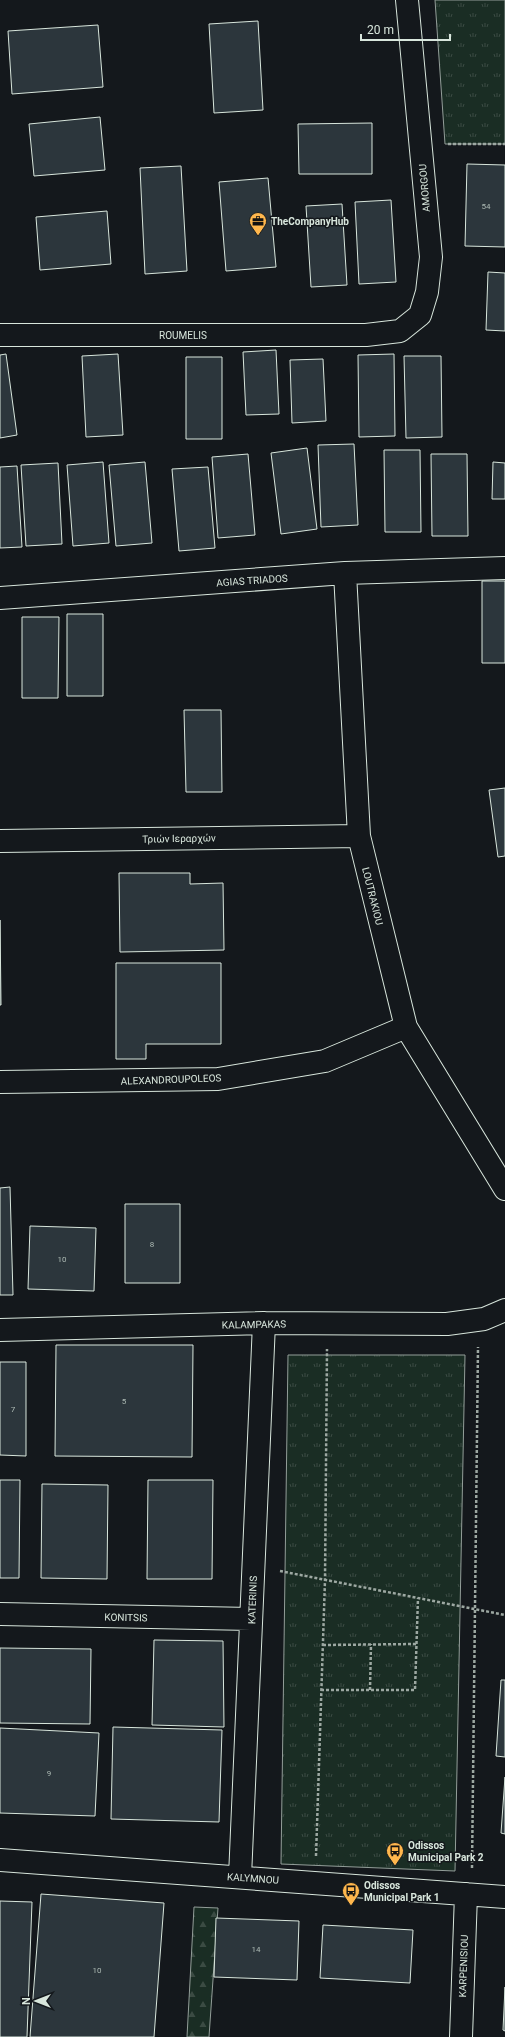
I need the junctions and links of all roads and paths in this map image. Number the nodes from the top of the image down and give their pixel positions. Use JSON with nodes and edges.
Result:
{"nodes":[{"id":1,"x":407,"y":0,"type":"edge"},
{"id":2,"x":420,"y":144,"type":"junction"},
{"id":3,"x":505,"y":144,"type":"edge"},
{"id":4,"x":366,"y":334,"type":"joint"},
{"id":5,"x":0,"y":335,"type":"edge"},
{"id":6,"x":505,"y":568,"type":"edge"},
{"id":7,"x":345,"y":573,"type":"junction"},
{"id":8,"x":0,"y":598,"type":"edge"},
{"id":9,"x":359,"y":836,"type":"junction"},
{"id":10,"x":0,"y":841,"type":"edge"},
{"id":11,"x":406,"y":1027,"type":"junction"},
{"id":12,"x":0,"y":1082,"type":"edge"},
{"id":13,"x":505,"y":1189,"type":"edge"},
{"id":14,"x":505,"y":1310,"type":"edge"},
{"id":15,"x":478,"y":1320,"type":"junction"},
{"id":16,"x":264,"y":1324,"type":"junction"},
{"id":17,"x":328,"y":1324,"type":"junction"},
{"id":18,"x":0,"y":1330,"type":"edge"},
{"id":19,"x":253,"y":1566,"type":"junction"},
{"id":20,"x":324,"y":1580,"type":"junction"},
{"id":21,"x":418,"y":1598,"type":"junction"},
{"id":22,"x":475,"y":1609,"type":"junction"},
{"id":23,"x":0,"y":1614,"type":"edge"},
{"id":24,"x":505,"y":1615,"type":"edge"},
{"id":25,"x":251,"y":1619,"type":"junction"},
{"id":26,"x":371,"y":1644,"type":"junction"},
{"id":27,"x":417,"y":1644,"type":"junction"},
{"id":28,"x":323,"y":1645,"type":"junction"},
{"id":29,"x":321,"y":1690,"type":"junction"},
{"id":30,"x":370,"y":1690,"type":"junction"},
{"id":31,"x":0,"y":1860,"type":"edge"},
{"id":32,"x":240,"y":1877,"type":"junction"},
{"id":33,"x":315,"y":1883,"type":"junction"},
{"id":34,"x":469,"y":1895,"type":"junction"},
{"id":35,"x":505,"y":1897,"type":"edge"},
{"id":36,"x":461,"y":2037,"type":"edge"}],
"edges":[{"from":1,"to":2,"type":"street","name":"AMORGOU"},
{"from":2,"to":3,"type":"path"},
{"from":2,"to":4,"type":"street","name":"AMORGOU"},
{"from":4,"to":5,"type":"street","name":"ROUMELIS"},
{"from":6,"to":7,"type":"street","name":"AGIAS TRIADOS"},
{"from":7,"to":8,"type":"street","name":"AGIAS TRIADOS"},
{"from":7,"to":9,"type":"street","name":"LOUTRAKIOU"},
{"from":9,"to":10,"type":"street","name":"Τριών Ιεραρχών"},
{"from":9,"to":11,"type":"street","name":"LOUTRAKIOU"},
{"from":11,"to":12,"type":"street","name":"ALEXANDROUPOLEOS"},
{"from":11,"to":13,"type":"street","name":"LOUTRAKIOU"},
{"from":14,"to":15,"type":"street","name":"KALAMPAKAS"},
{"from":15,"to":17,"type":"street","name":"KALAMPAKAS"},
{"from":15,"to":22,"type":"path"},
{"from":16,"to":17,"type":"street","name":"KALAMPAKAS"},
{"from":16,"to":18,"type":"street","name":"KALAMPAKAS"},
{"from":16,"to":19,"type":"street","name":"KATERINIS"},
{"from":17,"to":20,"type":"path"},
{"from":19,"to":20,"type":"path"},
{"from":19,"to":25,"type":"street","name":"KATERINIS"},
{"from":20,"to":21,"type":"path"},
{"from":20,"to":28,"type":"path"},
{"from":21,"to":22,"type":"path"},
{"from":21,"to":27,"type":"path"},
{"from":22,"to":24,"type":"path"},
{"from":22,"to":34,"type":"path"},
{"from":23,"to":25,"type":"street","name":"KONITSIS"},
{"from":25,"to":32,"type":"street","name":"KATERINIS"},
{"from":26,"to":27,"type":"path"},
{"from":26,"to":28,"type":"path"},
{"from":26,"to":30,"type":"path"},
{"from":27,"to":30,"type":"path"},
{"from":28,"to":29,"type":"path"},
{"from":29,"to":30,"type":"path"},
{"from":29,"to":33,"type":"path"},
{"from":31,"to":32,"type":"street","name":"KALYMNOU"},
{"from":32,"to":33,"type":"street","name":"KALYMNOU"},
{"from":33,"to":34,"type":"street","name":"KALYMNOU"},
{"from":34,"to":35,"type":"street","name":"KALYMNOU"},
{"from":34,"to":36,"type":"street","name":"KARPENISIOU"}]}
